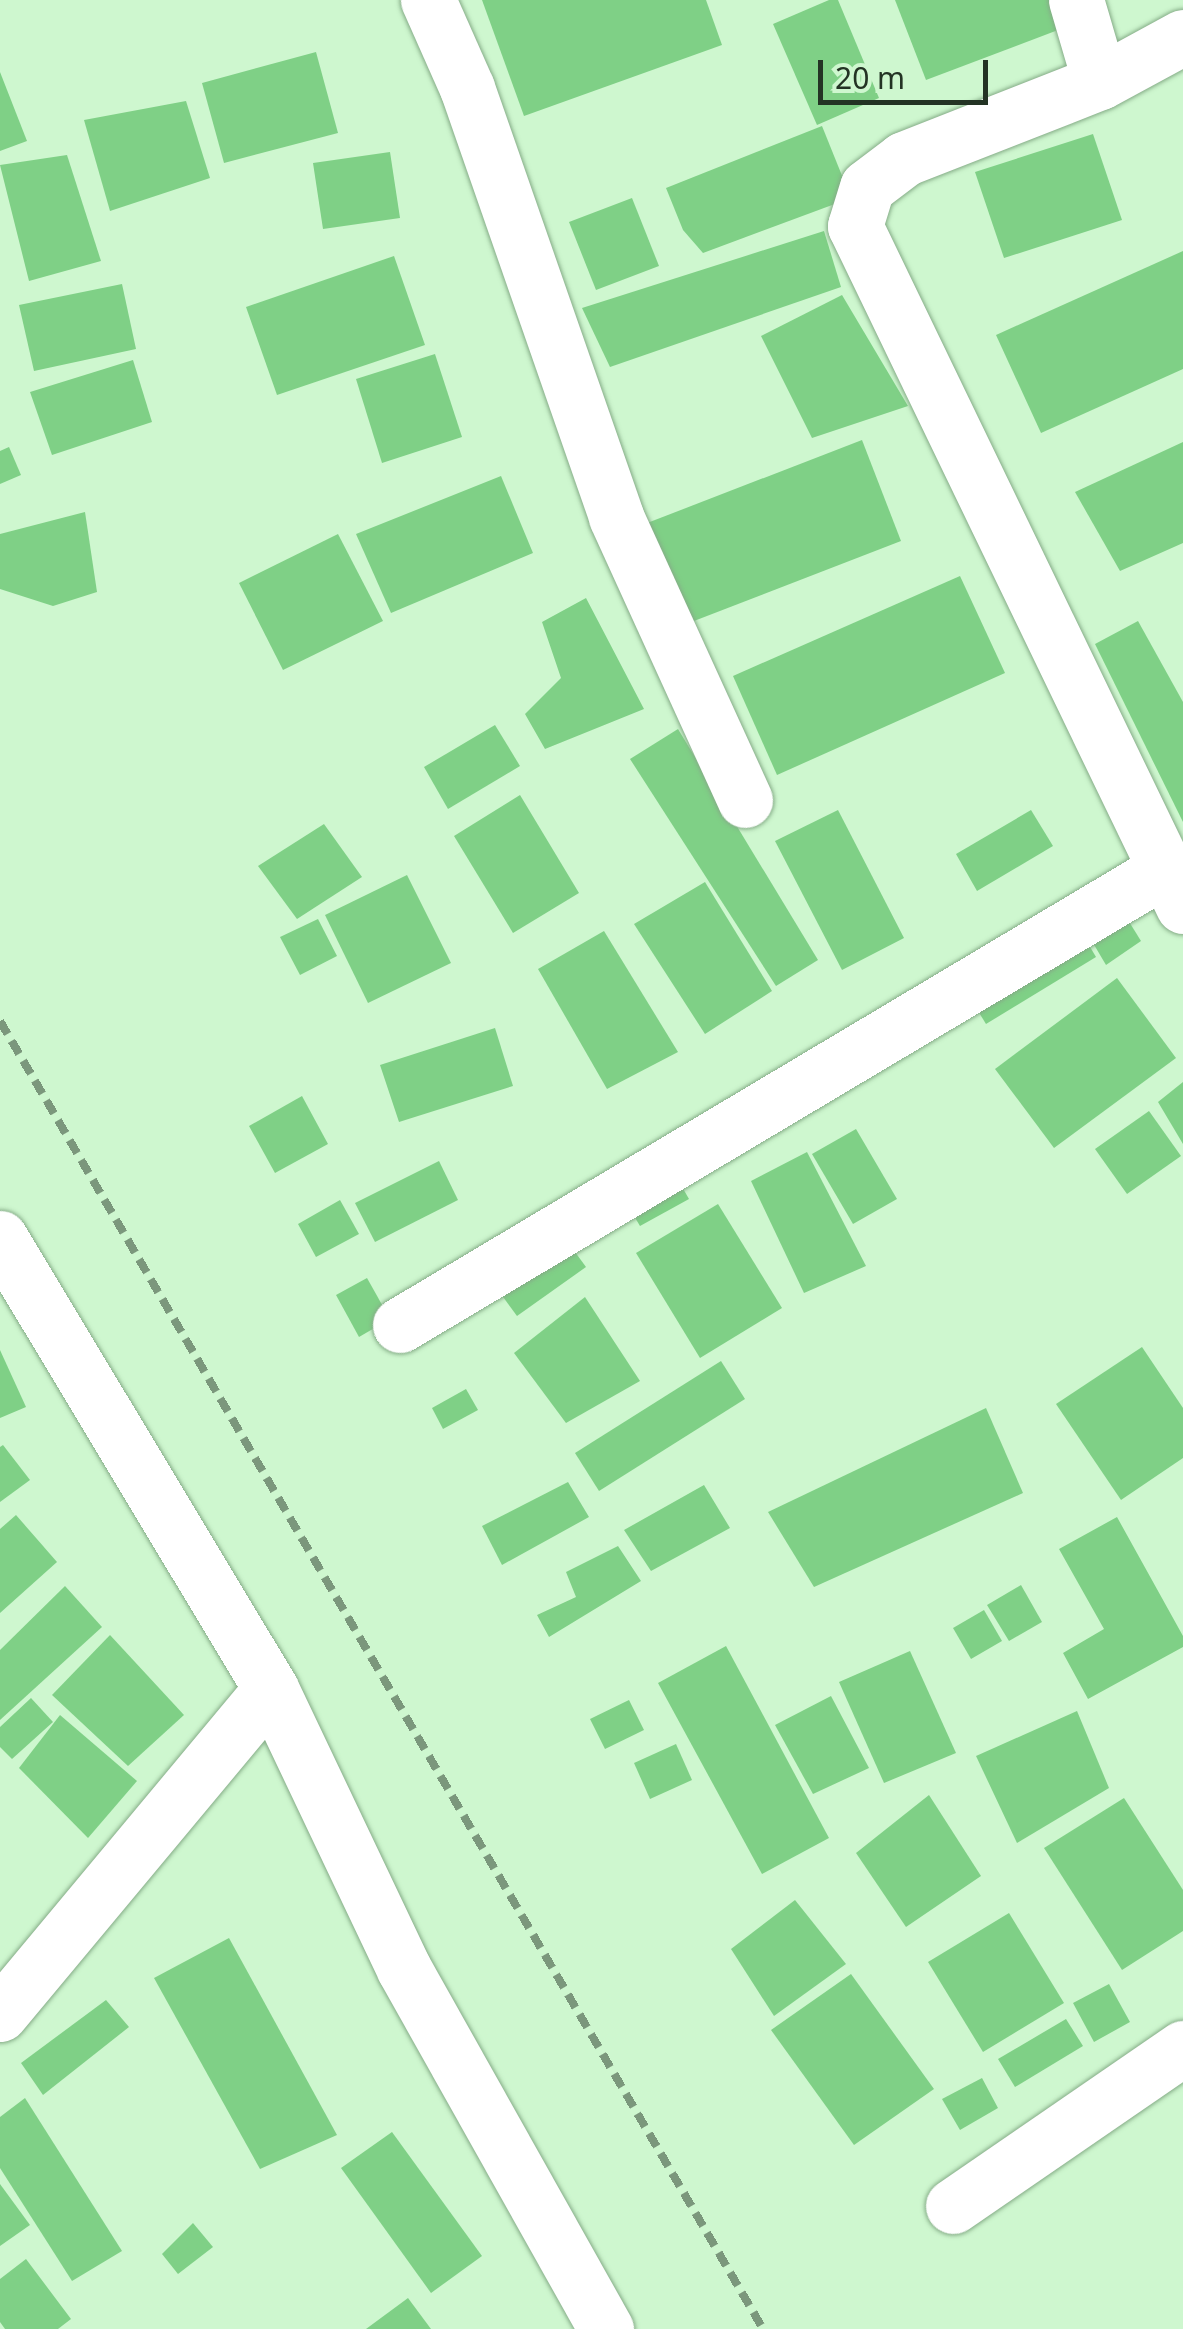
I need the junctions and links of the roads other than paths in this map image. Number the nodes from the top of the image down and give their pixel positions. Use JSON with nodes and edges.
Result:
{"nodes":[{"id":1,"x":428,"y":0,"type":"edge"},
{"id":2,"x":1076,"y":0,"type":"edge"},
{"id":3,"x":1183,"y":37,"type":"edge"},
{"id":4,"x":1100,"y":82,"type":"junction"},
{"id":5,"x":745,"y":800,"type":"dead end"},
{"id":6,"x":1174,"y":888,"type":"edge"},
{"id":7,"x":0,"y":1238,"type":"edge"},
{"id":8,"x":400,"y":1325,"type":"dead end"},
{"id":9,"x":271,"y":1689,"type":"junction"},
{"id":10,"x":0,"y":2014,"type":"edge"},
{"id":11,"x":1183,"y":2048,"type":"edge"},
{"id":12,"x":952,"y":2206,"type":"dead end"},
{"id":13,"x":606,"y":2329,"type":"edge"}],
"edges":[{"from":1,"to":5,"type":"street"},
{"from":2,"to":4,"type":"street"},
{"from":3,"to":4,"type":"street"},
{"from":4,"to":6,"type":"street"},
{"from":6,"to":8,"type":"street"},
{"from":7,"to":9,"type":"street"},
{"from":9,"to":10,"type":"street"},
{"from":9,"to":13,"type":"street"},
{"from":11,"to":12,"type":"street"}]}
